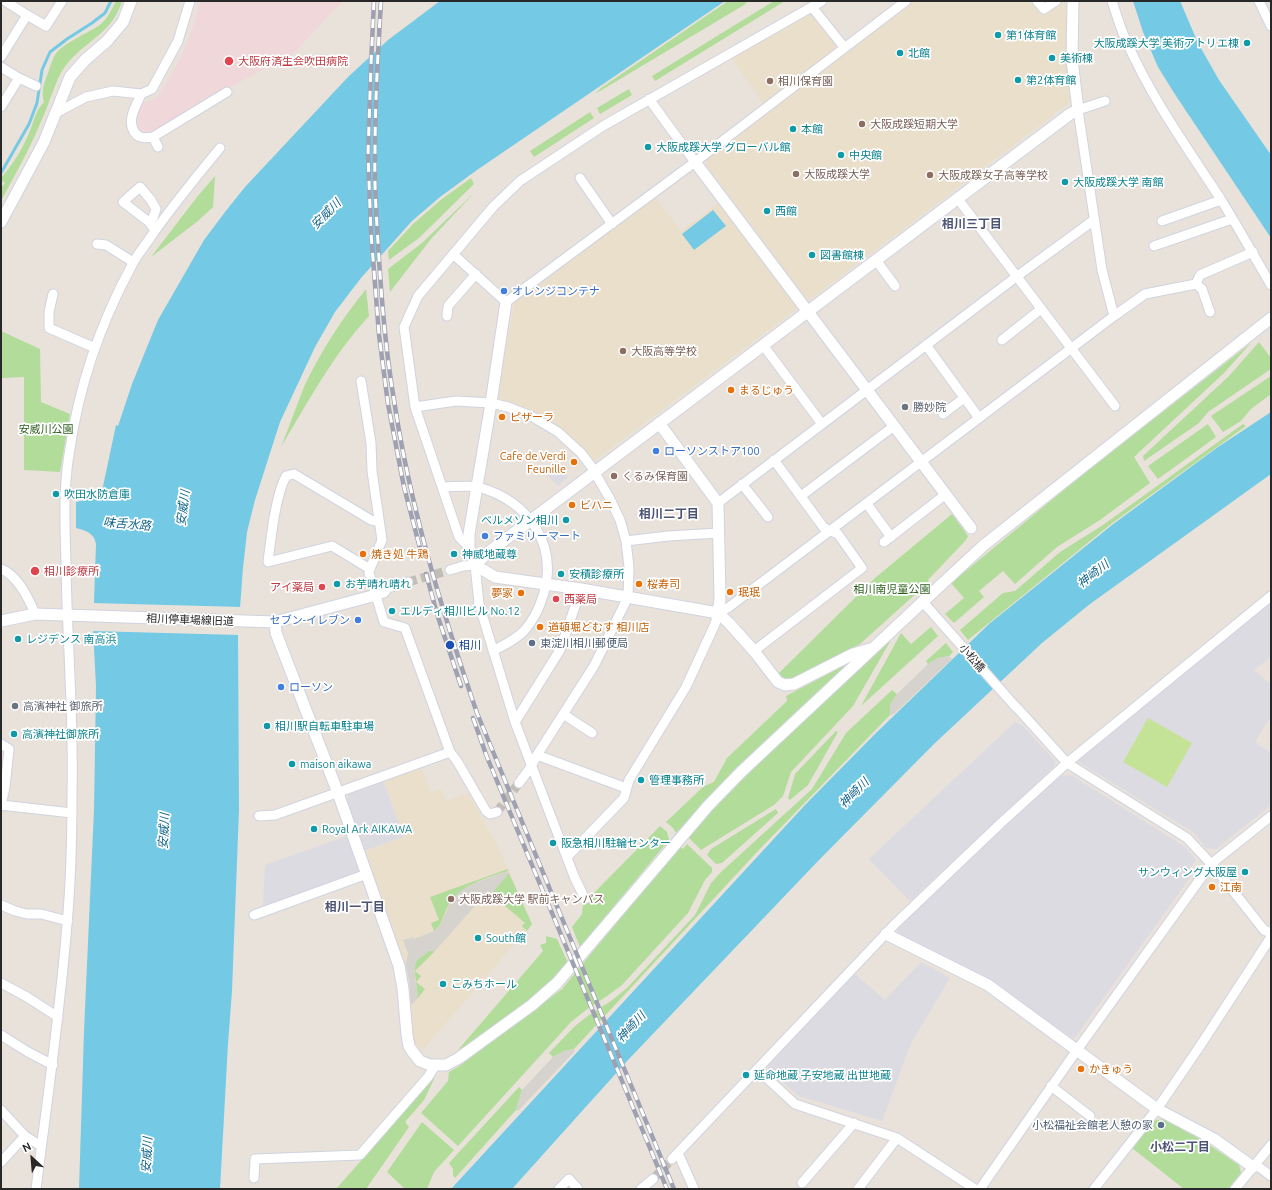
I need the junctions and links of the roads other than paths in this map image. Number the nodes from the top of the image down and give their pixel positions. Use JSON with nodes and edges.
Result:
{"nodes":[{"id":1,"x":62,"y":1,"type":"edge"},
{"id":2,"x":131,"y":1,"type":"edge"},
{"id":3,"x":190,"y":1,"type":"edge"},
{"id":4,"x":822,"y":1,"type":"edge"},
{"id":5,"x":906,"y":1,"type":"edge"},
{"id":6,"x":1037,"y":1,"type":"edge"},
{"id":7,"x":1056,"y":1,"type":"edge"},
{"id":8,"x":1073,"y":1,"type":"edge"},
{"id":9,"x":1112,"y":1,"type":"edge"},
{"id":10,"x":1259,"y":1,"type":"edge"},
{"id":11,"x":10,"y":2,"type":"edge"},
{"id":12,"x":812,"y":7,"type":"junction"},
{"id":13,"x":27,"y":15,"type":"junction"},
{"id":14,"x":1271,"y":26,"type":"edge"},
{"id":15,"x":844,"y":47,"type":"junction"},
{"id":16,"x":1,"y":57,"type":"edge"},
{"id":17,"x":1,"y":67,"type":"edge"},
{"id":18,"x":20,"y":78,"type":"junction"},
{"id":19,"x":36,"y":86,"type":"dead end"},
{"id":20,"x":227,"y":92,"type":"dead end"},
{"id":21,"x":141,"y":94,"type":"junction"},
{"id":22,"x":649,"y":100,"type":"junction"},
{"id":23,"x":1105,"y":101,"type":"dead end"},
{"id":24,"x":1,"y":107,"type":"edge"},
{"id":25,"x":1078,"y":110,"type":"junction"},
{"id":26,"x":54,"y":114,"type":"junction"},
{"id":27,"x":153,"y":137,"type":"junction"},
{"id":28,"x":158,"y":147,"type":"dead end"},
{"id":29,"x":220,"y":148,"type":"dead end"},
{"id":30,"x":695,"y":162,"type":"junction"},
{"id":31,"x":580,"y":178,"type":"dead end"},
{"id":32,"x":958,"y":199,"type":"junction"},
{"id":33,"x":1221,"y":200,"type":"junction"},
{"id":34,"x":1232,"y":219,"type":"junction"},
{"id":35,"x":1094,"y":220,"type":"junction"},
{"id":36,"x":1162,"y":221,"type":"dead end"},
{"id":37,"x":1,"y":222,"type":"edge"},
{"id":38,"x":149,"y":222,"type":"dead end"},
{"id":39,"x":612,"y":224,"type":"junction"},
{"id":40,"x":155,"y":230,"type":"junction"},
{"id":41,"x":97,"y":244,"type":"dead end"},
{"id":42,"x":1154,"y":246,"type":"dead end"},
{"id":43,"x":1253,"y":252,"type":"junction"},
{"id":44,"x":453,"y":254,"type":"junction"},
{"id":45,"x":876,"y":260,"type":"junction"},
{"id":46,"x":133,"y":262,"type":"junction"},
{"id":47,"x":476,"y":274,"type":"junction"},
{"id":48,"x":1016,"y":277,"type":"junction"},
{"id":49,"x":1196,"y":284,"type":"junction"},
{"id":50,"x":1271,"y":285,"type":"edge"},
{"id":51,"x":895,"y":286,"type":"dead end"},
{"id":52,"x":53,"y":294,"type":"dead end"},
{"id":53,"x":506,"y":302,"type":"junction"},
{"id":54,"x":1041,"y":309,"type":"junction"},
{"id":55,"x":809,"y":312,"type":"junction"},
{"id":56,"x":1210,"y":312,"type":"dead end"},
{"id":57,"x":447,"y":316,"type":"dead end"},
{"id":58,"x":1114,"y":316,"type":"junction"},
{"id":59,"x":1271,"y":318,"type":"edge"},
{"id":60,"x":1002,"y":340,"type":"dead end"},
{"id":61,"x":763,"y":345,"type":"junction"},
{"id":62,"x":926,"y":345,"type":"junction"},
{"id":63,"x":95,"y":348,"type":"junction"},
{"id":64,"x":1071,"y":349,"type":"junction"},
{"id":65,"x":361,"y":381,"type":"dead end"},
{"id":66,"x":867,"y":389,"type":"junction"},
{"id":67,"x":964,"y":398,"type":"junction"},
{"id":68,"x":491,"y":403,"type":"junction"},
{"id":69,"x":1114,"y":406,"type":"dead end"},
{"id":70,"x":415,"y":407,"type":"junction"},
{"id":71,"x":943,"y":414,"type":"dead end"},
{"id":72,"x":979,"y":418,"type":"junction"},
{"id":73,"x":659,"y":423,"type":"junction"},
{"id":74,"x":822,"y":424,"type":"junction"},
{"id":75,"x":894,"y":426,"type":"junction"},
{"id":76,"x":774,"y":460,"type":"junction"},
{"id":77,"x":922,"y":462,"type":"junction"},
{"id":78,"x":593,"y":472,"type":"junction"},
{"id":79,"x":742,"y":484,"type":"junction"},
{"id":80,"x":442,"y":487,"type":"junction"},
{"id":81,"x":477,"y":487,"type":"junction"},
{"id":82,"x":946,"y":494,"type":"junction"},
{"id":83,"x":801,"y":496,"type":"junction"},
{"id":84,"x":718,"y":503,"type":"junction"},
{"id":85,"x":867,"y":504,"type":"junction"},
{"id":86,"x":768,"y":517,"type":"dead end"},
{"id":87,"x":531,"y":520,"type":"junction"},
{"id":88,"x":379,"y":522,"type":"junction"},
{"id":89,"x":971,"y":528,"type":"dead end"},
{"id":90,"x":831,"y":531,"type":"junction"},
{"id":91,"x":719,"y":533,"type":"junction"},
{"id":92,"x":626,"y":541,"type":"junction"},
{"id":93,"x":469,"y":547,"type":"junction"},
{"id":94,"x":475,"y":565,"type":"junction"},
{"id":95,"x":1,"y":569,"type":"edge"},
{"id":96,"x":370,"y":569,"type":"junction"},
{"id":97,"x":450,"y":570,"type":"tunnel mouth"},
{"id":98,"x":408,"y":582,"type":"tunnel mouth"},
{"id":99,"x":547,"y":584,"type":"junction"},
{"id":100,"x":581,"y":589,"type":"junction"},
{"id":101,"x":376,"y":595,"type":"junction"},
{"id":102,"x":1271,"y":596,"type":"edge"},
{"id":103,"x":628,"y":597,"type":"junction"},
{"id":104,"x":922,"y":602,"type":"junction"},
{"id":105,"x":718,"y":613,"type":"junction"},
{"id":106,"x":35,"y":614,"type":"junction"},
{"id":107,"x":70,"y":616,"type":"junction"},
{"id":108,"x":1,"y":622,"type":"edge"},
{"id":109,"x":275,"y":622,"type":"junction"},
{"id":110,"x":872,"y":648,"type":"junction"},
{"id":111,"x":493,"y":651,"type":"junction"},
{"id":112,"x":754,"y":651,"type":"junction"},
{"id":113,"x":563,"y":714,"type":"junction"},
{"id":114,"x":514,"y":722,"type":"junction"},
{"id":115,"x":592,"y":733,"type":"dead end"},
{"id":116,"x":1,"y":744,"type":"edge"},
{"id":117,"x":450,"y":752,"type":"junction"},
{"id":118,"x":537,"y":755,"type":"junction"},
{"id":119,"x":1067,"y":763,"type":"junction"},
{"id":120,"x":531,"y":767,"type":"junction"},
{"id":121,"x":519,"y":783,"type":"tunnel mouth"},
{"id":122,"x":626,"y":788,"type":"junction"},
{"id":123,"x":338,"y":793,"type":"junction"},
{"id":124,"x":1,"y":805,"type":"edge"},
{"id":125,"x":497,"y":812,"type":"dead end"},
{"id":126,"x":72,"y":813,"type":"junction"},
{"id":127,"x":259,"y":816,"type":"dead end"},
{"id":128,"x":1271,"y":816,"type":"edge"},
{"id":129,"x":567,"y":857,"type":"junction"},
{"id":130,"x":1211,"y":864,"type":"junction"},
{"id":131,"x":367,"y":874,"type":"junction"},
{"id":132,"x":585,"y":899,"type":"dead end"},
{"id":133,"x":1,"y":905,"type":"edge"},
{"id":134,"x":254,"y":915,"type":"dead end"},
{"id":135,"x":68,"y":921,"type":"junction"},
{"id":136,"x":1271,"y":933,"type":"edge"},
{"id":137,"x":886,"y":934,"type":"junction"},
{"id":138,"x":1271,"y":937,"type":"edge"},
{"id":139,"x":1,"y":982,"type":"edge"},
{"id":140,"x":58,"y":1017,"type":"junction"},
{"id":141,"x":1,"y":1035,"type":"edge"},
{"id":142,"x":1077,"y":1050,"type":"junction"},
{"id":143,"x":53,"y":1065,"type":"junction"},
{"id":144,"x":436,"y":1066,"type":"junction"},
{"id":145,"x":758,"y":1069,"type":"junction"},
{"id":146,"x":1052,"y":1086,"type":"junction"},
{"id":147,"x":1157,"y":1109,"type":"junction"},
{"id":148,"x":1,"y":1110,"type":"edge"},
{"id":149,"x":1090,"y":1116,"type":"dead end"},
{"id":150,"x":854,"y":1123,"type":"junction"},
{"id":151,"x":25,"y":1136,"type":"junction"},
{"id":152,"x":897,"y":1138,"type":"junction"},
{"id":153,"x":1271,"y":1145,"type":"edge"},
{"id":154,"x":41,"y":1146,"type":"junction"},
{"id":155,"x":1,"y":1162,"type":"edge"},
{"id":156,"x":1254,"y":1165,"type":"junction"},
{"id":157,"x":1271,"y":1176,"type":"edge"},
{"id":158,"x":254,"y":1178,"type":"dead end"},
{"id":159,"x":653,"y":1179,"type":"tunnel mouth"},
{"id":160,"x":802,"y":1183,"type":"dead end"},
{"id":161,"x":36,"y":1189,"type":"edge"},
{"id":162,"x":559,"y":1189,"type":"edge"},
{"id":163,"x":578,"y":1189,"type":"edge"},
{"id":164,"x":641,"y":1189,"type":"edge"},
{"id":165,"x":694,"y":1189,"type":"edge"},
{"id":166,"x":858,"y":1189,"type":"edge"},
{"id":167,"x":975,"y":1189,"type":"edge"},
{"id":168,"x":980,"y":1189,"type":"edge"},
{"id":169,"x":1094,"y":1189,"type":"edge"},
{"id":170,"x":1235,"y":1189,"type":"edge"}],
"edges":[{"from":1,"to":13,"type":"street"},
{"from":2,"to":26,"type":"street"},
{"from":3,"to":21,"type":"street"},
{"from":4,"to":12,"type":"street"},
{"from":5,"to":15,"type":"street"},
{"from":6,"to":7,"type":"street"},
{"from":8,"to":25,"type":"street"},
{"from":9,"to":33,"type":"street"},
{"from":10,"to":14,"type":"street"},
{"from":11,"to":13,"type":"street"},
{"from":12,"to":15,"type":"street"},
{"from":12,"to":22,"type":"street"},
{"from":13,"to":16,"type":"street"},
{"from":15,"to":30,"type":"street"},
{"from":17,"to":18,"type":"street"},
{"from":18,"to":19,"type":"street"},
{"from":18,"to":24,"type":"street"},
{"from":20,"to":27,"type":"street"},
{"from":21,"to":26,"type":"street"},
{"from":21,"to":27,"type":"street"},
{"from":22,"to":30,"type":"street"},
{"from":22,"to":44,"type":"street"},
{"from":23,"to":25,"type":"street"},
{"from":25,"to":32,"type":"street"},
{"from":25,"to":35,"type":"street"},
{"from":26,"to":37,"type":"street"},
{"from":27,"to":28,"type":"street"},
{"from":29,"to":40,"type":"street"},
{"from":30,"to":39,"type":"street"},
{"from":30,"to":55,"type":"street"},
{"from":31,"to":39,"type":"street"},
{"from":32,"to":45,"type":"street"},
{"from":32,"to":48,"type":"street"},
{"from":33,"to":34,"type":"street"},
{"from":33,"to":36,"type":"street"},
{"from":34,"to":42,"type":"street"},
{"from":34,"to":43,"type":"street"},
{"from":35,"to":48,"type":"street"},
{"from":35,"to":58,"type":"street"},
{"from":38,"to":40,"type":"street"},
{"from":39,"to":53,"type":"street"},
{"from":40,"to":46,"type":"street"},
{"from":41,"to":46,"type":"street"},
{"from":43,"to":49,"type":"street"},
{"from":43,"to":50,"type":"street"},
{"from":44,"to":47,"type":"street"},
{"from":44,"to":70,"type":"street"},
{"from":45,"to":51,"type":"street"},
{"from":45,"to":55,"type":"street"},
{"from":46,"to":63,"type":"street"},
{"from":47,"to":53,"type":"street"},
{"from":47,"to":57,"type":"street"},
{"from":48,"to":54,"type":"street"},
{"from":48,"to":62,"type":"street"},
{"from":49,"to":56,"type":"street"},
{"from":49,"to":58,"type":"street"},
{"from":52,"to":63,"type":"street"},
{"from":53,"to":68,"type":"street"},
{"from":54,"to":60,"type":"street"},
{"from":54,"to":64,"type":"street"},
{"from":55,"to":61,"type":"street"},
{"from":55,"to":66,"type":"street"},
{"from":58,"to":64,"type":"street"},
{"from":59,"to":104,"type":"street"},
{"from":61,"to":73,"type":"street"},
{"from":61,"to":74,"type":"street"},
{"from":62,"to":66,"type":"street"},
{"from":62,"to":67,"type":"street"},
{"from":63,"to":107,"type":"street"},
{"from":64,"to":69,"type":"street"},
{"from":64,"to":72,"type":"street"},
{"from":65,"to":88,"type":"street"},
{"from":66,"to":74,"type":"street"},
{"from":66,"to":75,"type":"street"},
{"from":67,"to":71,"type":"street"},
{"from":67,"to":72,"type":"street"},
{"from":68,"to":70,"type":"street"},
{"from":68,"to":78,"type":"street"},
{"from":68,"to":81,"type":"street"},
{"from":70,"to":80,"type":"street"},
{"from":72,"to":77,"type":"street"},
{"from":73,"to":78,"type":"street"},
{"from":73,"to":84,"type":"street"},
{"from":74,"to":76,"type":"street"},
{"from":75,"to":77,"type":"street"},
{"from":75,"to":83,"type":"street"},
{"from":76,"to":79,"type":"street"},
{"from":76,"to":83,"type":"street"},
{"from":77,"to":82,"type":"street"},
{"from":77,"to":85,"type":"street"},
{"from":78,"to":87,"type":"street"},
{"from":78,"to":92,"type":"street"},
{"from":79,"to":84,"type":"street"},
{"from":79,"to":86,"type":"street"},
{"from":80,"to":81,"type":"street"},
{"from":80,"to":93,"type":"street"},
{"from":81,"to":87,"type":"street"},
{"from":81,"to":93,"type":"street"},
{"from":82,"to":85,"type":"street"},
{"from":82,"to":89,"type":"street"},
{"from":83,"to":90,"type":"street"},
{"from":84,"to":91,"type":"street"},
{"from":85,"to":90,"type":"street"},
{"from":87,"to":94,"type":"street"},
{"from":87,"to":99,"type":"street"},
{"from":88,"to":96,"type":"street"},
{"from":88,"to":96,"type":"street"},
{"from":90,"to":105,"type":"street"},
{"from":90,"to":112,"type":"street"},
{"from":91,"to":92,"type":"street"},
{"from":91,"to":105,"type":"street"},
{"from":92,"to":103,"type":"street"},
{"from":93,"to":94,"type":"street"},
{"from":94,"to":97,"type":"street"},
{"from":94,"to":99,"type":"street"},
{"from":94,"to":111,"type":"street"},
{"from":95,"to":106,"type":"street"},
{"from":96,"to":101,"type":"street"},
{"from":98,"to":101,"type":"street"},
{"from":99,"to":100,"type":"street"},
{"from":99,"to":111,"type":"street"},
{"from":100,"to":103,"type":"street"},
{"from":100,"to":114,"type":"street"},
{"from":101,"to":109,"type":"street","name":"相川停車場線旧道"},
{"from":101,"to":117,"type":"street"},
{"from":102,"to":119,"type":"street"},
{"from":103,"to":105,"type":"street"},
{"from":103,"to":113,"type":"street"},
{"from":104,"to":110,"type":"street"},
{"from":104,"to":119,"type":"street","name":"小松橋"},
{"from":105,"to":112,"type":"street"},
{"from":105,"to":122,"type":"street"},
{"from":106,"to":107,"type":"street","name":"相川停車場線旧道"},
{"from":106,"to":108,"type":"street","name":"相川停車場線旧道"},
{"from":107,"to":109,"type":"street","name":"相川停車場線旧道"},
{"from":107,"to":126,"type":"street"},
{"from":109,"to":123,"type":"street"},
{"from":110,"to":112,"type":"street"},
{"from":110,"to":144,"type":"street"},
{"from":111,"to":114,"type":"street"},
{"from":113,"to":115,"type":"street"},
{"from":113,"to":118,"type":"street"},
{"from":114,"to":120,"type":"street"},
{"from":116,"to":124,"type":"street"},
{"from":117,"to":123,"type":"street"},
{"from":117,"to":125,"type":"street"},
{"from":118,"to":120,"type":"street"},
{"from":118,"to":122,"type":"street"},
{"from":119,"to":130,"type":"street","name":"小松橋"},
{"from":119,"to":137,"type":"street"},
{"from":120,"to":121,"type":"street"},
{"from":120,"to":129,"type":"street"},
{"from":122,"to":129,"type":"street"},
{"from":123,"to":127,"type":"street"},
{"from":123,"to":131,"type":"street"},
{"from":124,"to":126,"type":"street"},
{"from":126,"to":135,"type":"street"},
{"from":128,"to":130,"type":"street"},
{"from":129,"to":132,"type":"street"},
{"from":130,"to":136,"type":"street","name":"小松橋"},
{"from":130,"to":142,"type":"street"},
{"from":131,"to":134,"type":"street"},
{"from":131,"to":144,"type":"street"},
{"from":133,"to":135,"type":"street"},
{"from":135,"to":140,"type":"street"},
{"from":137,"to":142,"type":"street"},
{"from":137,"to":145,"type":"street"},
{"from":138,"to":147,"type":"street"},
{"from":139,"to":140,"type":"street"},
{"from":140,"to":143,"type":"street"},
{"from":141,"to":143,"type":"street"},
{"from":142,"to":146,"type":"street"},
{"from":142,"to":147,"type":"street"},
{"from":143,"to":154,"type":"street"},
{"from":144,"to":158,"type":"street"},
{"from":145,"to":150,"type":"street"},
{"from":145,"to":165,"type":"street"},
{"from":146,"to":149,"type":"street"},
{"from":146,"to":168,"type":"street"},
{"from":147,"to":156,"type":"street"},
{"from":147,"to":169,"type":"street"},
{"from":148,"to":151,"type":"street"},
{"from":150,"to":152,"type":"street"},
{"from":150,"to":160,"type":"street"},
{"from":151,"to":154,"type":"street"},
{"from":151,"to":155,"type":"street"},
{"from":152,"to":166,"type":"street"},
{"from":152,"to":167,"type":"street"},
{"from":153,"to":156,"type":"street"},
{"from":154,"to":161,"type":"street"},
{"from":156,"to":157,"type":"street"},
{"from":156,"to":170,"type":"street"},
{"from":159,"to":164,"type":"street"},
{"from":162,"to":163,"type":"street"}]}
